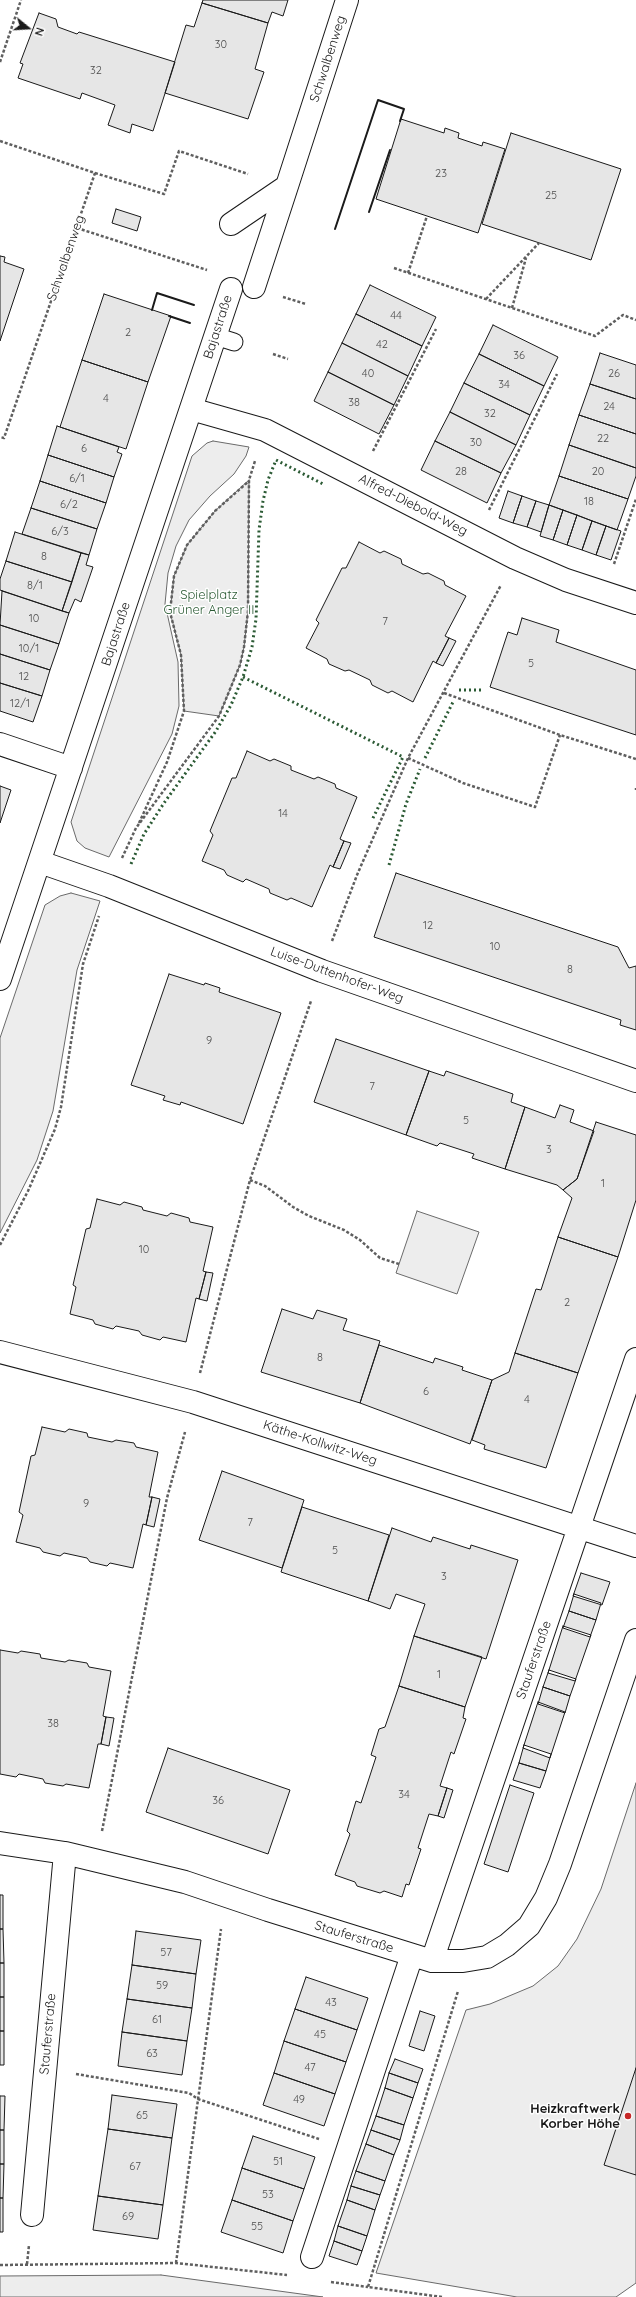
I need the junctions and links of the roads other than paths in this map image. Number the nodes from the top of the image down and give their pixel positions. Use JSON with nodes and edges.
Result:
{"nodes":[{"id":1,"x":347,"y":0,"type":"edge"},
{"id":2,"x":287,"y":186,"type":"junction"},
{"id":3,"x":231,"y":224,"type":"dead end"},
{"id":4,"x":254,"y":287,"type":"road end"},
{"id":5,"x":230,"y":289,"type":"dead end"},
{"id":6,"x":191,"y":409,"type":"junction"},
{"id":7,"x":636,"y":603,"type":"edge"},
{"id":8,"x":0,"y":744,"type":"edge"},
{"id":9,"x":71,"y":768,"type":"junction"},
{"id":10,"x":40,"y":862,"type":"junction"},
{"id":11,"x":0,"y":979,"type":"edge"},
{"id":12,"x":636,"y":1081,"type":"edge"},
{"id":13,"x":0,"y":1352,"type":"edge"},
{"id":14,"x":636,"y":1359,"type":"edge"},
{"id":15,"x":580,"y":1527,"type":"junction"},
{"id":16,"x":636,"y":1546,"type":"edge"},
{"id":17,"x":636,"y":1640,"type":"edge"},
{"id":18,"x":0,"y":1842,"type":"edge"},
{"id":19,"x":66,"y":1853,"type":"junction"},
{"id":20,"x":422,"y":1958,"type":"junction"},
{"id":21,"x":32,"y":2215,"type":"dead end"},
{"id":22,"x":312,"y":2257,"type":"dead end"}],
"edges":[{"from":1,"to":2,"type":"street","name":"Schwalbenweg"},
{"from":2,"to":3,"type":"street"},
{"from":2,"to":4,"type":"street","name":"Schwalbenweg"},
{"from":5,"to":6,"type":"street","name":"Bajastraße"},
{"from":6,"to":7,"type":"street","name":"Alfred-Diebold-Weg"},
{"from":6,"to":9,"type":"street","name":"Bajastraße"},
{"from":8,"to":9,"type":"street"},
{"from":9,"to":10,"type":"street","name":"Bajastraße"},
{"from":10,"to":11,"type":"street","name":"Bajastraße"},
{"from":10,"to":12,"type":"street","name":"Luise-Duttenhofer-Weg"},
{"from":13,"to":15,"type":"street","name":"Käthe-Kollwitz-Weg"},
{"from":14,"to":15,"type":"street","name":"Stauferstraße"},
{"from":15,"to":16,"type":"street","name":"Käthe-Kollwitz-Weg"},
{"from":15,"to":20,"type":"street","name":"Stauferstraße"},
{"from":17,"to":20,"type":"street","name":"Stauferstraße"},
{"from":18,"to":19,"type":"street","name":"Stauferstraße"},
{"from":19,"to":20,"type":"street","name":"Stauferstraße"},
{"from":19,"to":21,"type":"street","name":"Stauferstraße"},
{"from":20,"to":22,"type":"street","name":"Stauferstraße"}]}
